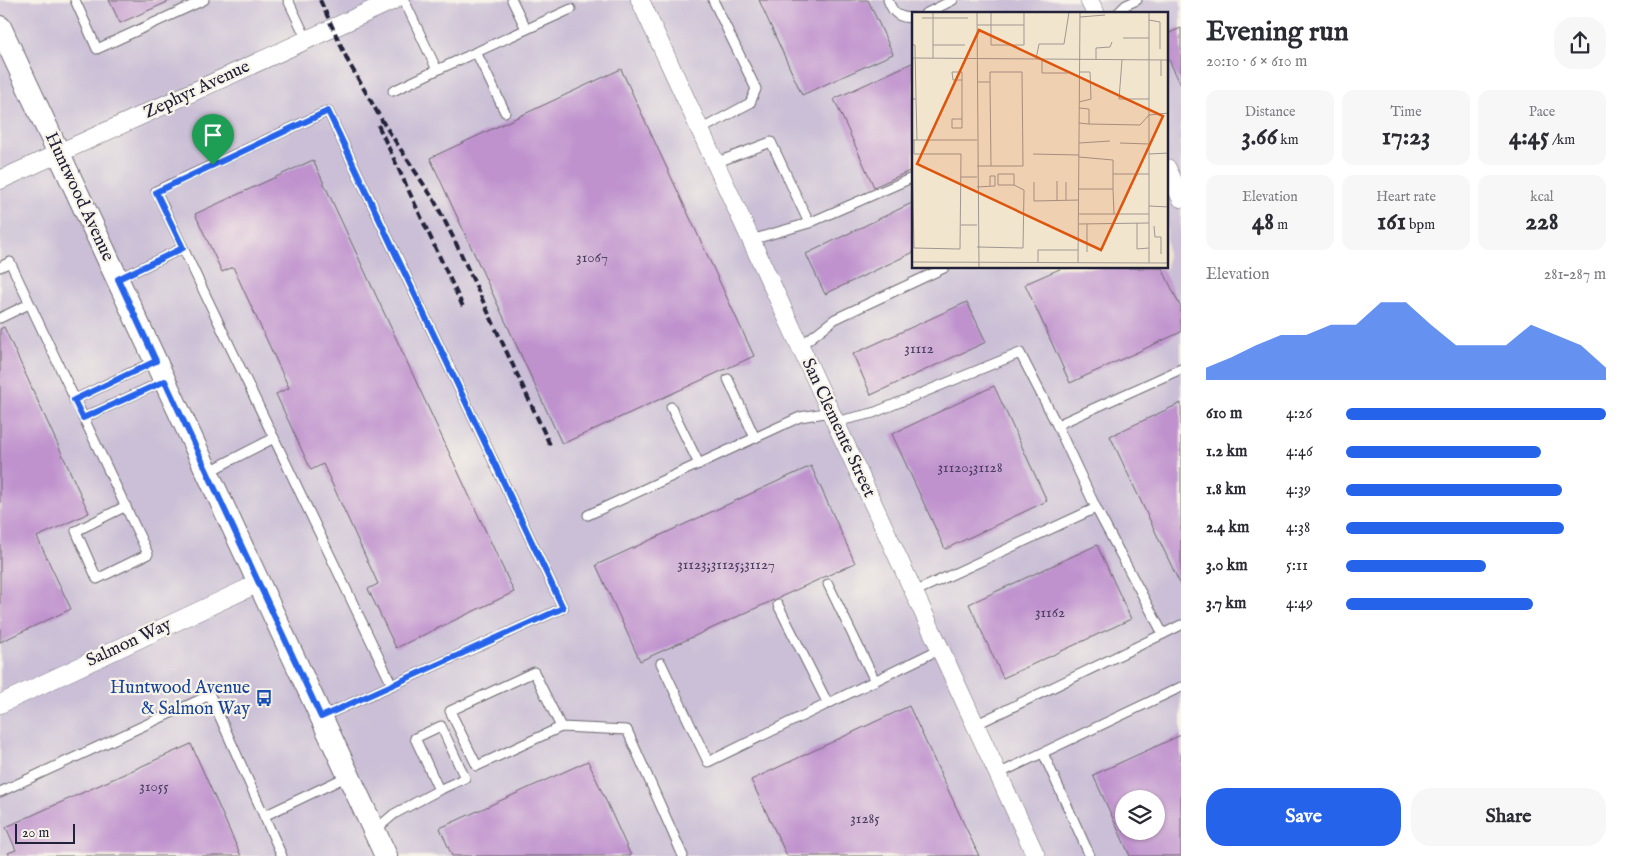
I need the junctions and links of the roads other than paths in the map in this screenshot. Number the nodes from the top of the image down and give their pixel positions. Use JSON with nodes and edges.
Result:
{"nodes":[{"id":1,"x":75,"y":0,"type":"edge"},
{"id":2,"x":204,"y":0,"type":"edge"},
{"id":3,"x":288,"y":0,"type":"edge"},
{"id":4,"x":394,"y":0,"type":"edge"},
{"id":5,"x":404,"y":0,"type":"edge"},
{"id":6,"x":512,"y":0,"type":"edge"},
{"id":7,"x":640,"y":0,"type":"edge"},
{"id":8,"x":713,"y":0,"type":"edge"},
{"id":9,"x":888,"y":0,"type":"edge"},
{"id":10,"x":953,"y":0,"type":"edge"},
{"id":11,"x":1089,"y":0,"type":"edge"},
{"id":12,"x":1137,"y":0,"type":"edge"},
{"id":13,"x":369,"y":5,"type":"edge"},
{"id":14,"x":571,"y":9,"type":"dead end"},
{"id":15,"x":929,"y":12,"type":"edge"},
{"id":16,"x":1095,"y":12,"type":"edge"},
{"id":17,"x":1119,"y":12,"type":"edge"},
{"id":18,"x":912,"y":18,"type":"edge"},
{"id":19,"x":0,"y":28,"type":"edge"},
{"id":20,"x":526,"y":29,"type":"junction"},
{"id":21,"x":307,"y":40,"type":"junction"},
{"id":22,"x":476,"y":52,"type":"junction"},
{"id":23,"x":437,"y":70,"type":"junction"},
{"id":24,"x":393,"y":91,"type":"dead end"},
{"id":25,"x":505,"y":112,"type":"dead end"},
{"id":26,"x":700,"y":130,"type":"junction"},
{"id":27,"x":59,"y":153,"type":"junction"},
{"id":28,"x":715,"y":162,"type":"junction"},
{"id":29,"x":1169,"y":176,"type":"edge"},
{"id":30,"x":912,"y":178,"type":"edge"},
{"id":31,"x":0,"y":180,"type":"edge"},
{"id":32,"x":1181,"y":198,"type":"edge"},
{"id":33,"x":809,"y":223,"type":"junction"},
{"id":34,"x":751,"y":240,"type":"junction"},
{"id":35,"x":183,"y":248,"type":"junction"},
{"id":36,"x":0,"y":267,"type":"edge"},
{"id":37,"x":942,"y":269,"type":"edge"},
{"id":38,"x":118,"y":279,"type":"junction"},
{"id":39,"x":29,"y":304,"type":"junction"},
{"id":40,"x":0,"y":318,"type":"edge"},
{"id":41,"x":800,"y":346,"type":"junction"},
{"id":42,"x":1181,"y":369,"type":"edge"},
{"id":43,"x":160,"y":371,"type":"junction"},
{"id":44,"x":728,"y":379,"type":"dead end"},
{"id":45,"x":74,"y":400,"type":"junction"},
{"id":46,"x":671,"y":407,"type":"dead end"},
{"id":47,"x":833,"y":417,"type":"junction"},
{"id":48,"x":83,"y":418,"type":"junction"},
{"id":49,"x":1058,"y":425,"type":"junction"},
{"id":50,"x":274,"y":438,"type":"junction"},
{"id":51,"x":755,"y":438,"type":"junction"},
{"id":52,"x":699,"y":464,"type":"junction"},
{"id":53,"x":207,"y":472,"type":"junction"},
{"id":54,"x":126,"y":506,"type":"junction"},
{"id":55,"x":1096,"y":508,"type":"junction"},
{"id":56,"x":588,"y":515,"type":"dead end"},
{"id":57,"x":259,"y":583,"type":"junction"},
{"id":58,"x":828,"y":584,"type":"dead end"},
{"id":59,"x":914,"y":592,"type":"junction"},
{"id":60,"x":778,"y":606,"type":"dead end"},
{"id":61,"x":1181,"y":625,"type":"edge"},
{"id":62,"x":1163,"y":634,"type":"junction"},
{"id":63,"x":940,"y":649,"type":"junction"},
{"id":64,"x":661,"y":663,"type":"dead end"},
{"id":65,"x":875,"y":681,"type":"junction"},
{"id":66,"x":392,"y":685,"type":"junction"},
{"id":67,"x":1181,"y":687,"type":"edge"},
{"id":68,"x":0,"y":704,"type":"edge"},
{"id":69,"x":828,"y":704,"type":"junction"},
{"id":70,"x":321,"y":717,"type":"junction"},
{"id":71,"x":975,"y":725,"type":"junction"},
{"id":72,"x":561,"y":727,"type":"junction"},
{"id":73,"x":1042,"y":753,"type":"junction"},
{"id":74,"x":998,"y":774,"type":"junction"},
{"id":75,"x":348,"y":776,"type":"junction"},
{"id":76,"x":439,"y":790,"type":"junction"},
{"id":77,"x":0,"y":792,"type":"edge"},
{"id":78,"x":264,"y":816,"type":"junction"},
{"id":79,"x":374,"y":830,"type":"junction"},
{"id":80,"x":282,"y":856,"type":"edge"},
{"id":81,"x":386,"y":856,"type":"edge"},
{"id":82,"x":683,"y":856,"type":"edge"},
{"id":83,"x":1036,"y":856,"type":"edge"},
{"id":84,"x":1090,"y":856,"type":"edge"}],
"edges":[{"from":1,"to":2,"type":"lane"},
{"from":3,"to":21,"type":"lane"},
{"from":4,"to":13,"type":"street","name":"Zephyr Avenue"},
{"from":5,"to":23,"type":"lane"},
{"from":6,"to":20,"type":"lane"},
{"from":7,"to":26,"type":"street","name":"San Clemente Street"},
{"from":8,"to":26,"type":"lane"},
{"from":9,"to":18,"type":"lane"},
{"from":10,"to":15,"type":"lane"},
{"from":11,"to":16,"type":"street"},
{"from":12,"to":17,"type":"lane"},
{"from":13,"to":21,"type":"street","name":"Zephyr Avenue"},
{"from":14,"to":20,"type":"lane"},
{"from":19,"to":27,"type":"street","name":"Huntwood Avenue"},
{"from":20,"to":22,"type":"lane"},
{"from":21,"to":27,"type":"street","name":"Zephyr Avenue"},
{"from":22,"to":23,"type":"lane"},
{"from":22,"to":25,"type":"lane"},
{"from":23,"to":24,"type":"lane"},
{"from":26,"to":28,"type":"street","name":"San Clemente Street"},
{"from":27,"to":31,"type":"street","name":"Zephyr Avenue"},
{"from":27,"to":38,"type":"street","name":"Huntwood Avenue"},
{"from":28,"to":33,"type":"lane"},
{"from":28,"to":34,"type":"street","name":"San Clemente Street"},
{"from":29,"to":32,"type":"street"},
{"from":30,"to":33,"type":"lane"},
{"from":33,"to":34,"type":"lane"},
{"from":34,"to":41,"type":"street","name":"San Clemente Street"},
{"from":35,"to":38,"type":"lane"},
{"from":35,"to":50,"type":"lane"},
{"from":35,"to":66,"type":"lane"},
{"from":36,"to":39,"type":"lane"},
{"from":37,"to":41,"type":"lane"},
{"from":38,"to":43,"type":"street","name":"Huntwood Avenue"},
{"from":39,"to":40,"type":"lane"},
{"from":39,"to":45,"type":"lane"},
{"from":41,"to":47,"type":"street","name":"San Clemente Street"},
{"from":42,"to":49,"type":"lane"},
{"from":43,"to":45,"type":"lane"},
{"from":43,"to":48,"type":"lane"},
{"from":43,"to":53,"type":"street","name":"Huntwood Avenue"},
{"from":44,"to":51,"type":"lane"},
{"from":45,"to":48,"type":"lane"},
{"from":46,"to":52,"type":"lane"},
{"from":47,"to":49,"type":"lane"},
{"from":47,"to":51,"type":"lane"},
{"from":47,"to":59,"type":"street","name":"San Clemente Street"},
{"from":48,"to":54,"type":"lane"},
{"from":49,"to":55,"type":"lane"},
{"from":50,"to":53,"type":"lane"},
{"from":50,"to":66,"type":"lane"},
{"from":51,"to":52,"type":"lane"},
{"from":52,"to":56,"type":"lane"},
{"from":53,"to":57,"type":"street","name":"Huntwood Avenue"},
{"from":54,"to":54,"type":"lane"},
{"from":55,"to":59,"type":"lane"},
{"from":55,"to":62,"type":"lane"},
{"from":57,"to":68,"type":"street","name":"Salmon Way"},
{"from":57,"to":70,"type":"street","name":"Huntwood Avenue"},
{"from":58,"to":65,"type":"lane"},
{"from":59,"to":63,"type":"street","name":"San Clemente Street"},
{"from":60,"to":69,"type":"lane"},
{"from":61,"to":62,"type":"lane"},
{"from":62,"to":71,"type":"lane"},
{"from":63,"to":65,"type":"lane"},
{"from":63,"to":71,"type":"street","name":"San Clemente Street"},
{"from":64,"to":69,"type":"lane"},
{"from":65,"to":69,"type":"lane"},
{"from":66,"to":70,"type":"lane"},
{"from":67,"to":73,"type":"lane"},
{"from":70,"to":75,"type":"street","name":"Huntwood Avenue"},
{"from":71,"to":74,"type":"street","name":"San Clemente Street"},
{"from":72,"to":72,"type":"lane"},
{"from":72,"to":82,"type":"lane"},
{"from":73,"to":74,"type":"lane"},
{"from":73,"to":84,"type":"lane"},
{"from":74,"to":83,"type":"street","name":"San Clemente Street"},
{"from":75,"to":78,"type":"lane"},
{"from":75,"to":79,"type":"street","name":"Huntwood Avenue"},
{"from":76,"to":76,"type":"lane"},
{"from":76,"to":79,"type":"lane"},
{"from":77,"to":78,"type":"lane"},
{"from":78,"to":80,"type":"lane"},
{"from":79,"to":81,"type":"street","name":"Huntwood Avenue"}]}
